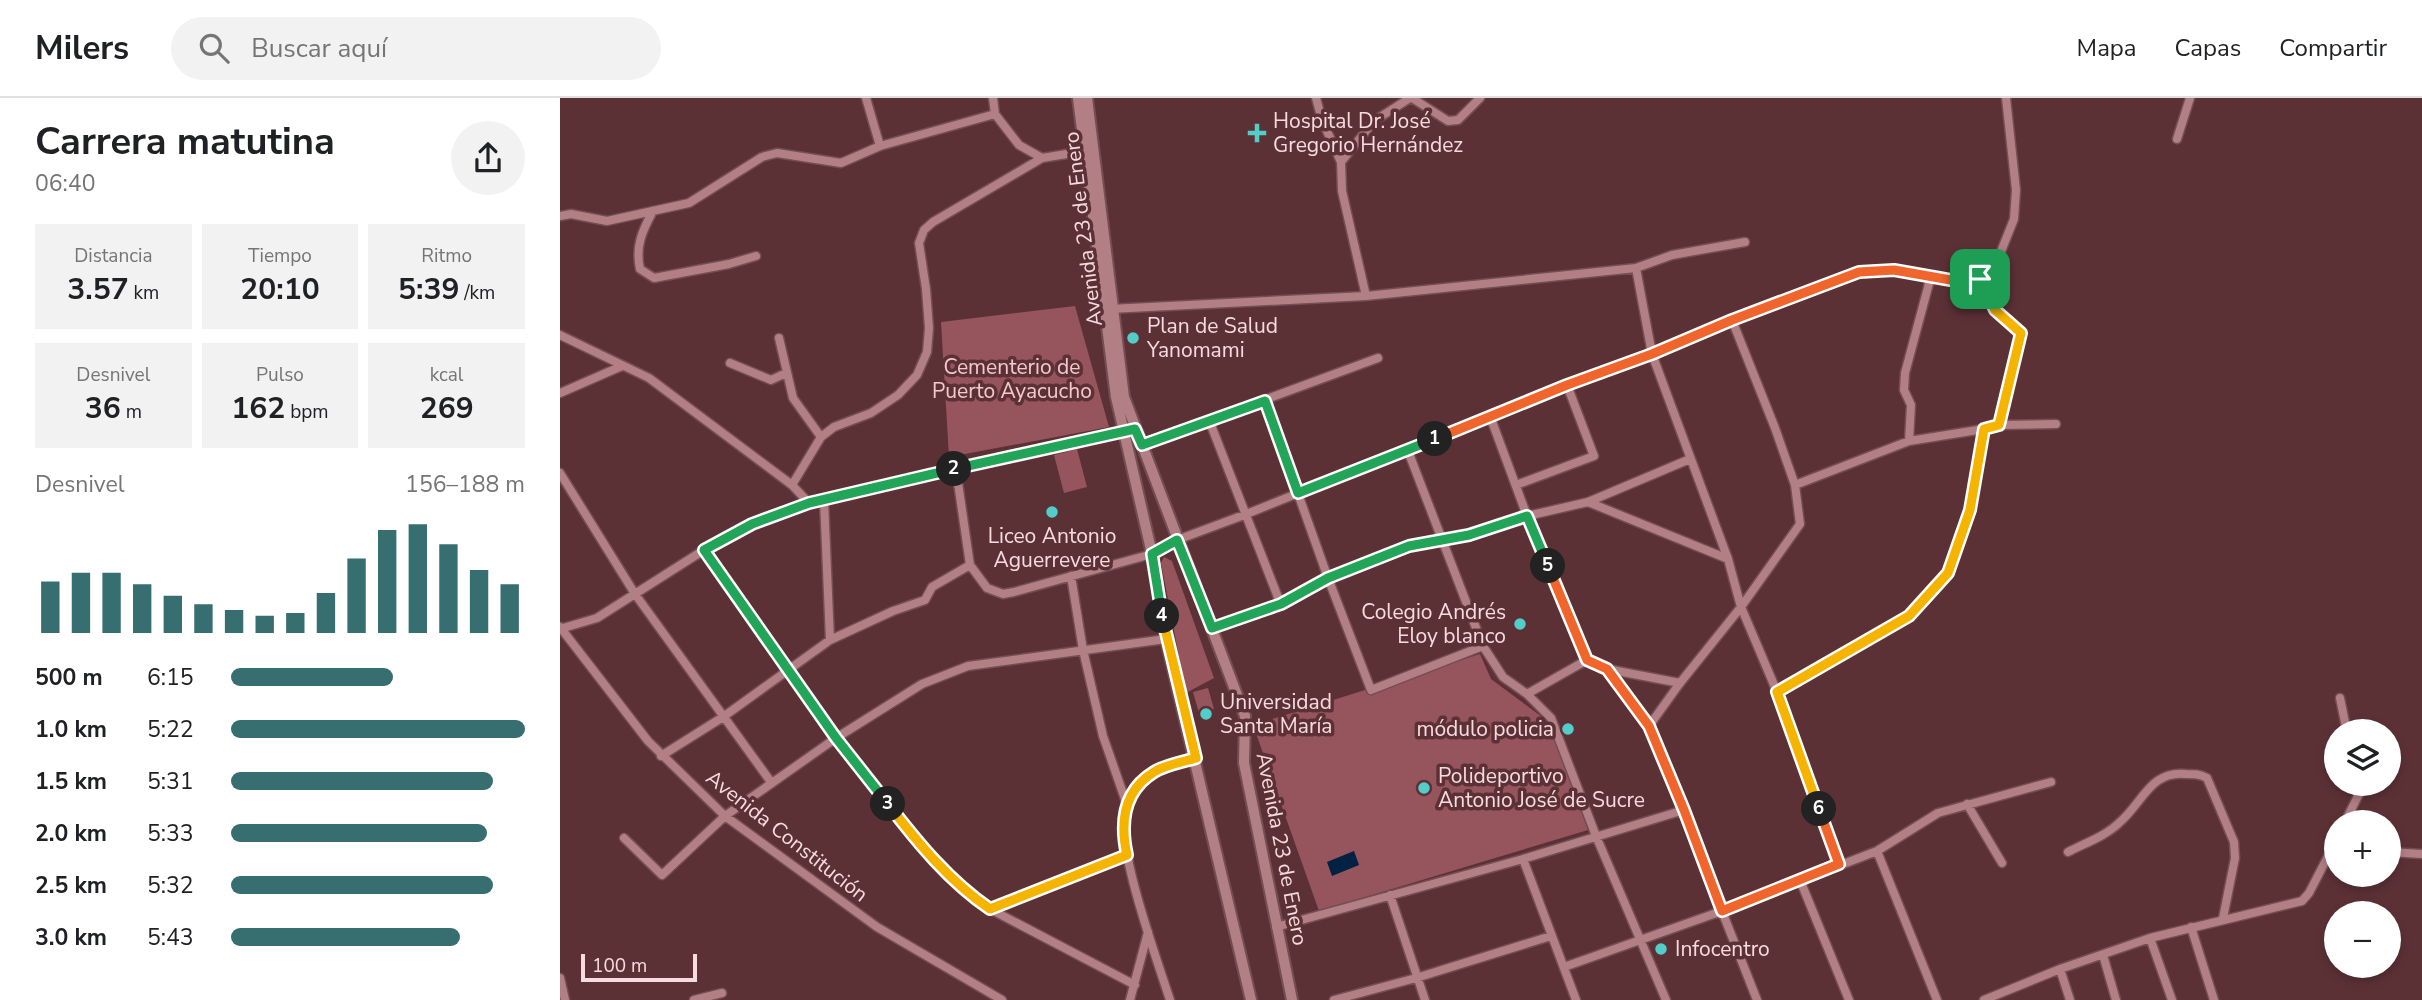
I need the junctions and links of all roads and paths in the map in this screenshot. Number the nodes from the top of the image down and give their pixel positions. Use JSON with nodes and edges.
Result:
{"nodes":[{"id":1,"x":866,"y":98,"type":"edge"},
{"id":2,"x":993,"y":98,"type":"edge"},
{"id":3,"x":1079,"y":98,"type":"edge"},
{"id":4,"x":1087,"y":98,"type":"edge"},
{"id":5,"x":1316,"y":98,"type":"edge"},
{"id":6,"x":1411,"y":98,"type":"edge"},
{"id":7,"x":1480,"y":98,"type":"edge"},
{"id":8,"x":2006,"y":98,"type":"edge"},
{"id":9,"x":2190,"y":98,"type":"edge"},
{"id":10,"x":995,"y":114,"type":"junction"},
{"id":11,"x":2177,"y":139,"type":"dead end"},
{"id":12,"x":880,"y":146,"type":"junction"},
{"id":13,"x":1086,"y":151,"type":"junction"},
{"id":14,"x":1042,"y":159,"type":"junction"},
{"id":15,"x":1341,"y":162,"type":"junction"},
{"id":16,"x":653,"y":211,"type":"junction"},
{"id":17,"x":560,"y":216,"type":"edge"},
{"id":18,"x":1745,"y":242,"type":"dead end"},
{"id":19,"x":755,"y":256,"type":"dead end"},
{"id":20,"x":1636,"y":268,"type":"junction"},
{"id":21,"x":1931,"y":276,"type":"junction"},
{"id":22,"x":1980,"y":279,"type":"junction"},
{"id":23,"x":1366,"y":296,"type":"junction"},
{"id":24,"x":1108,"y":309,"type":"junction"},
{"id":25,"x":1732,"y":320,"type":"junction"},
{"id":26,"x":560,"y":335,"type":"edge"},
{"id":27,"x":779,"y":338,"type":"dead end"},
{"id":28,"x":1652,"y":354,"type":"junction"},
{"id":29,"x":1378,"y":358,"type":"dead end"},
{"id":30,"x":730,"y":363,"type":"dead end"},
{"id":31,"x":622,"y":366,"type":"junction"},
{"id":32,"x":786,"y":373,"type":"junction"},
{"id":33,"x":1567,"y":385,"type":"junction"},
{"id":34,"x":560,"y":393,"type":"edge"},
{"id":35,"x":1265,"y":401,"type":"junction"},
{"id":36,"x":1490,"y":416,"type":"junction"},
{"id":37,"x":1209,"y":420,"type":"junction"},
{"id":38,"x":2056,"y":424,"type":"dead end"},
{"id":39,"x":1999,"y":425,"type":"junction"},
{"id":40,"x":1984,"y":429,"type":"junction"},
{"id":41,"x":1129,"y":430,"type":"junction"},
{"id":42,"x":821,"y":436,"type":"junction"},
{"id":43,"x":1909,"y":441,"type":"junction"},
{"id":44,"x":1142,"y":445,"type":"junction"},
{"id":45,"x":1408,"y":451,"type":"junction"},
{"id":46,"x":1690,"y":460,"type":"junction"},
{"id":47,"x":956,"y":469,"type":"junction"},
{"id":48,"x":560,"y":473,"type":"edge"},
{"id":49,"x":792,"y":485,"type":"junction"},
{"id":50,"x":1516,"y":485,"type":"junction"},
{"id":51,"x":1795,"y":485,"type":"junction"},
{"id":52,"x":1298,"y":493,"type":"junction"},
{"id":53,"x":824,"y":500,"type":"junction"},
{"id":54,"x":1588,"y":502,"type":"junction"},
{"id":55,"x":809,"y":503,"type":"junction"},
{"id":56,"x":1244,"y":515,"type":"junction"},
{"id":57,"x":1527,"y":516,"type":"junction"},
{"id":58,"x":1177,"y":540,"type":"junction"},
{"id":59,"x":1441,"y":541,"type":"junction"},
{"id":60,"x":704,"y":550,"type":"junction"},
{"id":61,"x":1152,"y":554,"type":"junction"},
{"id":62,"x":1728,"y":559,"type":"junction"},
{"id":63,"x":970,"y":565,"type":"junction"},
{"id":64,"x":1071,"y":576,"type":"junction"},
{"id":65,"x":1328,"y":578,"type":"junction"},
{"id":66,"x":635,"y":594,"type":"junction"},
{"id":67,"x":1281,"y":604,"type":"junction"},
{"id":68,"x":1741,"y":607,"type":"junction"},
{"id":69,"x":560,"y":628,"type":"edge"},
{"id":70,"x":1212,"y":628,"type":"junction"},
{"id":71,"x":1166,"y":639,"type":"junction"},
{"id":72,"x":830,"y":640,"type":"junction"},
{"id":73,"x":1483,"y":646,"type":"junction"},
{"id":74,"x":1083,"y":650,"type":"junction"},
{"id":75,"x":1587,"y":660,"type":"junction"},
{"id":76,"x":1607,"y":669,"type":"junction"},
{"id":77,"x":789,"y":671,"type":"junction"},
{"id":78,"x":1680,"y":683,"type":"junction"},
{"id":79,"x":1777,"y":692,"type":"junction"},
{"id":80,"x":1527,"y":694,"type":"junction"},
{"id":81,"x":2340,"y":698,"type":"dead end"},
{"id":82,"x":723,"y":717,"type":"junction"},
{"id":83,"x":2344,"y":719,"type":"edge"},
{"id":84,"x":1649,"y":726,"type":"junction"},
{"id":85,"x":836,"y":738,"type":"junction"},
{"id":86,"x":661,"y":756,"type":"junction"},
{"id":87,"x":1196,"y":758,"type":"junction"},
{"id":88,"x":771,"y":782,"type":"junction"},
{"id":89,"x":2051,"y":782,"type":"dead end"},
{"id":90,"x":1126,"y":802,"type":"junction"},
{"id":91,"x":1967,"y":804,"type":"junction"},
{"id":92,"x":1684,"y":810,"type":"junction"},
{"id":93,"x":725,"y":816,"type":"junction"},
{"id":94,"x":1596,"y":836,"type":"junction"},
{"id":95,"x":624,"y":838,"type":"dead end"},
{"id":96,"x":1877,"y":851,"type":"junction"},
{"id":97,"x":2068,"y":852,"type":"dead end"},
{"id":98,"x":2401,"y":852,"type":"edge"},
{"id":99,"x":2422,"y":853,"type":"edge"},
{"id":100,"x":1127,"y":855,"type":"junction"},
{"id":101,"x":1523,"y":859,"type":"junction"},
{"id":102,"x":2002,"y":863,"type":"dead end"},
{"id":103,"x":1839,"y":864,"type":"junction"},
{"id":104,"x":2324,"y":865,"type":"edge"},
{"id":105,"x":1800,"y":880,"type":"junction"},
{"id":106,"x":1390,"y":895,"type":"junction"},
{"id":107,"x":990,"y":909,"type":"junction"},
{"id":108,"x":1722,"y":911,"type":"junction"},
{"id":109,"x":2223,"y":918,"type":"junction"},
{"id":110,"x":1276,"y":927,"type":"junction"},
{"id":111,"x":2191,"y":927,"type":"junction"},
{"id":112,"x":1149,"y":929,"type":"junction"},
{"id":113,"x":1550,"y":936,"type":"junction"},
{"id":114,"x":2150,"y":938,"type":"junction"},
{"id":115,"x":1641,"y":940,"type":"junction"},
{"id":116,"x":2103,"y":955,"type":"junction"},
{"id":117,"x":1563,"y":967,"type":"junction"},
{"id":118,"x":2060,"y":969,"type":"junction"},
{"id":119,"x":560,"y":978,"type":"edge"},
{"id":120,"x":1416,"y":978,"type":"junction"},
{"id":121,"x":1135,"y":985,"type":"junction"},
{"id":122,"x":722,"y":993,"type":"dead end"},
{"id":123,"x":565,"y":1000,"type":"edge"},
{"id":124,"x":694,"y":1000,"type":"edge"},
{"id":125,"x":1002,"y":1000,"type":"edge"},
{"id":126,"x":1130,"y":1000,"type":"edge"},
{"id":127,"x":1170,"y":1000,"type":"edge"},
{"id":128,"x":1251,"y":1000,"type":"edge"},
{"id":129,"x":1292,"y":1000,"type":"edge"},
{"id":130,"x":1334,"y":1000,"type":"edge"},
{"id":131,"x":1424,"y":1000,"type":"edge"},
{"id":132,"x":1576,"y":1000,"type":"edge"},
{"id":133,"x":1666,"y":1000,"type":"edge"},
{"id":134,"x":1757,"y":1000,"type":"edge"},
{"id":135,"x":1849,"y":1000,"type":"edge"},
{"id":136,"x":1937,"y":1000,"type":"edge"},
{"id":137,"x":1984,"y":1000,"type":"edge"},
{"id":138,"x":2070,"y":1000,"type":"edge"},
{"id":139,"x":2116,"y":1000,"type":"edge"},
{"id":140,"x":2172,"y":1000,"type":"edge"},
{"id":141,"x":2214,"y":1000,"type":"edge"}],
"edges":[{"from":1,"to":12,"type":"street"},
{"from":2,"to":10,"type":"street"},
{"from":3,"to":13,"type":"main road","name":"Avenida 23 de Enero"},
{"from":4,"to":24,"type":"main road","name":"Avenida 23 de Enero"},
{"from":5,"to":15,"type":"street"},
{"from":6,"to":7,"type":"street"},
{"from":6,"to":15,"type":"street"},
{"from":8,"to":22,"type":"street"},
{"from":9,"to":11,"type":"street"},
{"from":10,"to":12,"type":"street"},
{"from":10,"to":14,"type":"street"},
{"from":12,"to":16,"type":"street"},
{"from":13,"to":14,"type":"street"},
{"from":13,"to":24,"type":"main road","name":"Avenida 23 de Enero"},
{"from":14,"to":42,"type":"street"},
{"from":15,"to":23,"type":"street"},
{"from":16,"to":17,"type":"street"},
{"from":16,"to":19,"type":"street"},
{"from":18,"to":20,"type":"street"},
{"from":20,"to":23,"type":"street"},
{"from":20,"to":28,"type":"street"},
{"from":21,"to":22,"type":"street"},
{"from":21,"to":25,"type":"street"},
{"from":21,"to":43,"type":"street"},
{"from":22,"to":39,"type":"street"},
{"from":23,"to":24,"type":"street"},
{"from":24,"to":41,"type":"main road","name":"Avenida 23 de Enero"},
{"from":25,"to":28,"type":"street"},
{"from":25,"to":51,"type":"street"},
{"from":26,"to":31,"type":"street"},
{"from":27,"to":32,"type":"street"},
{"from":28,"to":33,"type":"street"},
{"from":28,"to":46,"type":"street"},
{"from":29,"to":35,"type":"street"},
{"from":30,"to":32,"type":"street"},
{"from":31,"to":34,"type":"street"},
{"from":31,"to":49,"type":"street"},
{"from":32,"to":42,"type":"street"},
{"from":33,"to":36,"type":"street"},
{"from":33,"to":50,"type":"street"},
{"from":35,"to":37,"type":"street"},
{"from":35,"to":52,"type":"street"},
{"from":36,"to":45,"type":"street"},
{"from":36,"to":50,"type":"street"},
{"from":37,"to":44,"type":"street"},
{"from":37,"to":56,"type":"street"},
{"from":38,"to":39,"type":"street"},
{"from":39,"to":40,"type":"street"},
{"from":40,"to":43,"type":"street"},
{"from":40,"to":79,"type":"street"},
{"from":41,"to":44,"type":"main road","name":"Avenida 23 de Enero"},
{"from":41,"to":47,"type":"street"},
{"from":41,"to":61,"type":"main road","name":"Avenida 23 de Enero"},
{"from":42,"to":49,"type":"street"},
{"from":43,"to":51,"type":"street"},
{"from":44,"to":58,"type":"main road","name":"Avenida 23 de Enero"},
{"from":45,"to":52,"type":"street"},
{"from":45,"to":59,"type":"street"},
{"from":46,"to":54,"type":"street"},
{"from":46,"to":62,"type":"street"},
{"from":47,"to":53,"type":"street"},
{"from":47,"to":63,"type":"street"},
{"from":48,"to":66,"type":"street"},
{"from":49,"to":55,"type":"street"},
{"from":50,"to":57,"type":"street"},
{"from":51,"to":68,"type":"street"},
{"from":52,"to":56,"type":"street"},
{"from":52,"to":65,"type":"street"},
{"from":53,"to":55,"type":"street"},
{"from":53,"to":72,"type":"street"},
{"from":54,"to":57,"type":"street"},
{"from":54,"to":62,"type":"street"},
{"from":55,"to":60,"type":"street"},
{"from":56,"to":58,"type":"street"},
{"from":56,"to":67,"type":"street"},
{"from":57,"to":59,"type":"street"},
{"from":57,"to":75,"type":"street"},
{"from":58,"to":61,"type":"street"},
{"from":58,"to":70,"type":"main road","name":"Avenida 23 de Enero"},
{"from":59,"to":65,"type":"street"},
{"from":59,"to":73,"type":"street"},
{"from":60,"to":66,"type":"street"},
{"from":60,"to":77,"type":"street"},
{"from":61,"to":64,"type":"street"},
{"from":61,"to":71,"type":"main road","name":"Avenida 23 de Enero"},
{"from":62,"to":68,"type":"street"},
{"from":63,"to":64,"type":"street"},
{"from":63,"to":72,"type":"street"},
{"from":64,"to":74,"type":"street"},
{"from":65,"to":67,"type":"street"},
{"from":65,"to":73,"type":"street"},
{"from":66,"to":69,"type":"street"},
{"from":66,"to":82,"type":"street"},
{"from":67,"to":70,"type":"street"},
{"from":68,"to":78,"type":"street"},
{"from":68,"to":79,"type":"street"},
{"from":69,"to":86,"type":"street","name":"Avenida Constitución"},
{"from":70,"to":110,"type":"main road","name":"Avenida 23 de Enero"},
{"from":71,"to":74,"type":"street"},
{"from":71,"to":87,"type":"main road","name":"Avenida 23 de Enero"},
{"from":72,"to":77,"type":"street"},
{"from":73,"to":80,"type":"street"},
{"from":74,"to":85,"type":"street"},
{"from":74,"to":90,"type":"street"},
{"from":75,"to":76,"type":"street"},
{"from":75,"to":80,"type":"street"},
{"from":76,"to":78,"type":"street"},
{"from":76,"to":84,"type":"street"},
{"from":77,"to":82,"type":"street"},
{"from":77,"to":85,"type":"street"},
{"from":78,"to":84,"type":"street"},
{"from":79,"to":103,"type":"street"},
{"from":80,"to":94,"type":"street"},
{"from":81,"to":83,"type":"street"},
{"from":82,"to":86,"type":"street"},
{"from":82,"to":88,"type":"street"},
{"from":84,"to":92,"type":"street"},
{"from":85,"to":88,"type":"street"},
{"from":85,"to":107,"type":"street"},
{"from":86,"to":93,"type":"street","name":"Avenida Constitución"},
{"from":87,"to":90,"type":"street"},
{"from":87,"to":128,"type":"main road","name":"Avenida 23 de Enero"},
{"from":88,"to":93,"type":"street"},
{"from":89,"to":91,"type":"street"},
{"from":90,"to":100,"type":"street"},
{"from":91,"to":96,"type":"street"},
{"from":91,"to":102,"type":"street"},
{"from":92,"to":94,"type":"street"},
{"from":92,"to":108,"type":"street"},
{"from":93,"to":95,"type":"street"},
{"from":93,"to":125,"type":"street","name":"Avenida Constitución"},
{"from":94,"to":101,"type":"street"},
{"from":94,"to":115,"type":"street"},
{"from":96,"to":103,"type":"street"},
{"from":96,"to":136,"type":"street"},
{"from":97,"to":109,"type":"street"},
{"from":98,"to":99,"type":"street"},
{"from":100,"to":107,"type":"street"},
{"from":100,"to":112,"type":"street"},
{"from":101,"to":106,"type":"street"},
{"from":101,"to":113,"type":"street"},
{"from":103,"to":105,"type":"street"},
{"from":104,"to":109,"type":"street"},
{"from":105,"to":108,"type":"street"},
{"from":105,"to":135,"type":"street"},
{"from":106,"to":110,"type":"street"},
{"from":106,"to":120,"type":"street"},
{"from":107,"to":121,"type":"street"},
{"from":108,"to":115,"type":"street"},
{"from":108,"to":134,"type":"street"},
{"from":109,"to":111,"type":"street"},
{"from":110,"to":129,"type":"main road","name":"Avenida 23 de Enero"},
{"from":111,"to":114,"type":"street"},
{"from":111,"to":141,"type":"street"},
{"from":112,"to":121,"type":"street"},
{"from":112,"to":127,"type":"street"},
{"from":113,"to":117,"type":"street"},
{"from":113,"to":120,"type":"street"},
{"from":114,"to":116,"type":"street"},
{"from":114,"to":140,"type":"street"},
{"from":115,"to":117,"type":"street"},
{"from":115,"to":133,"type":"street"},
{"from":116,"to":118,"type":"street"},
{"from":116,"to":139,"type":"street"},
{"from":117,"to":132,"type":"street"},
{"from":118,"to":137,"type":"street"},
{"from":118,"to":138,"type":"street"},
{"from":119,"to":123,"type":"street"},
{"from":120,"to":130,"type":"street"},
{"from":120,"to":131,"type":"street"},
{"from":121,"to":126,"type":"street"},
{"from":122,"to":124,"type":"street"}]}
